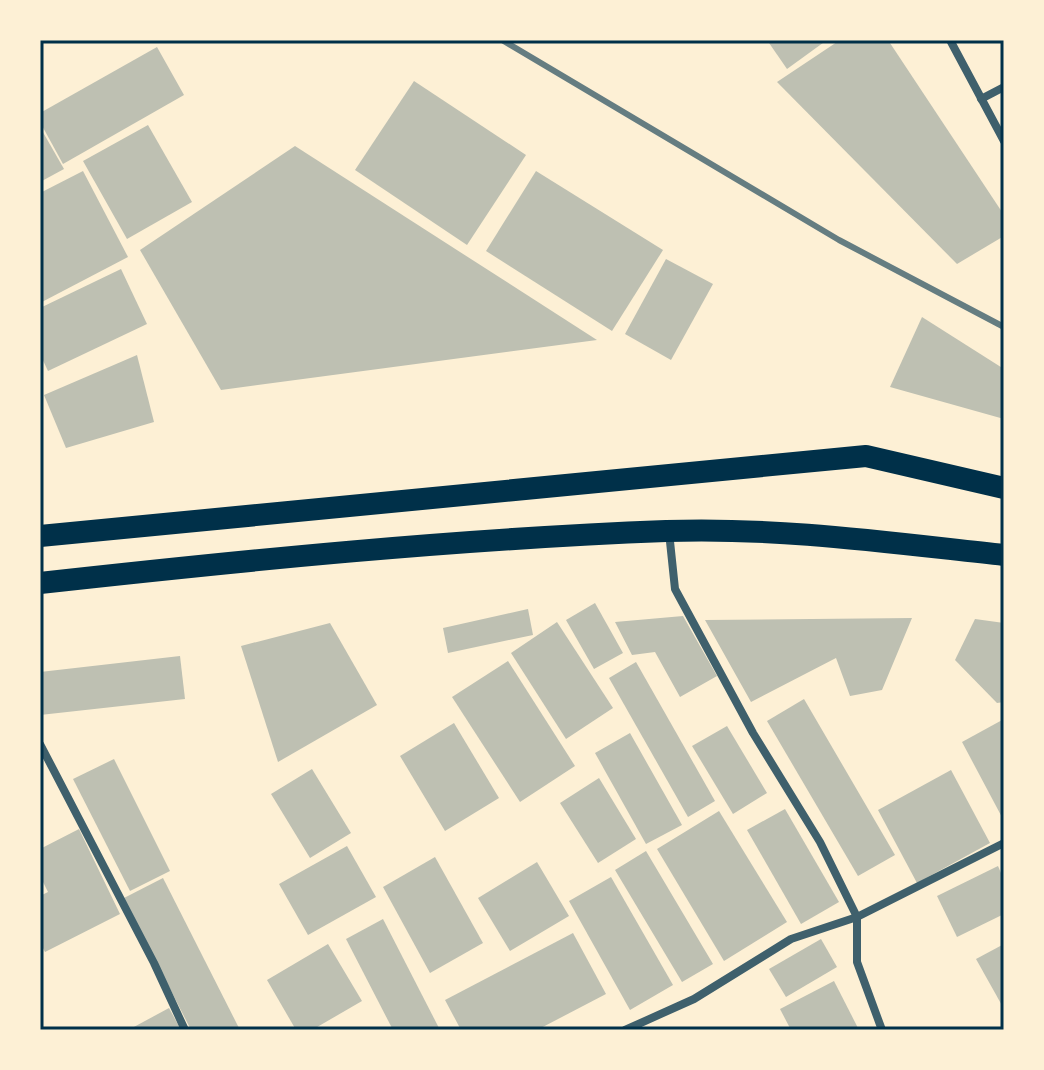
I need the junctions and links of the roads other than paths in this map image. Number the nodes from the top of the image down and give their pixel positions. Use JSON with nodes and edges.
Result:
{"nodes":[{"id":1,"x":950,"y":40,"type":"edge"},
{"id":2,"x":1004,"y":87,"type":"edge"},
{"id":3,"x":981,"y":99,"type":"junction"},
{"id":4,"x":1004,"y":141,"type":"edge"},
{"id":5,"x":1004,"y":488,"type":"edge"},
{"id":6,"x":668,"y":531,"type":"junction"},
{"id":7,"x":40,"y":536,"type":"edge"},
{"id":8,"x":1004,"y":555,"type":"edge"},
{"id":9,"x":40,"y":583,"type":"edge"},
{"id":10,"x":40,"y":744,"type":"edge"},
{"id":11,"x":1004,"y":843,"type":"edge"},
{"id":12,"x":857,"y":917,"type":"junction"},
{"id":13,"x":185,"y":1030,"type":"edge"},
{"id":14,"x":625,"y":1030,"type":"edge"},
{"id":15,"x":882,"y":1030,"type":"edge"}],
"edges":[{"from":1,"to":3,"type":"street"},
{"from":2,"to":3,"type":"street"},
{"from":3,"to":4,"type":"street"},
{"from":5,"to":7,"type":"highway"},
{"from":6,"to":8,"type":"highway"},
{"from":6,"to":9,"type":"highway"},
{"from":6,"to":12,"type":"street"},
{"from":10,"to":13,"type":"street"},
{"from":11,"to":12,"type":"street"},
{"from":12,"to":14,"type":"street"},
{"from":12,"to":15,"type":"street"}]}
